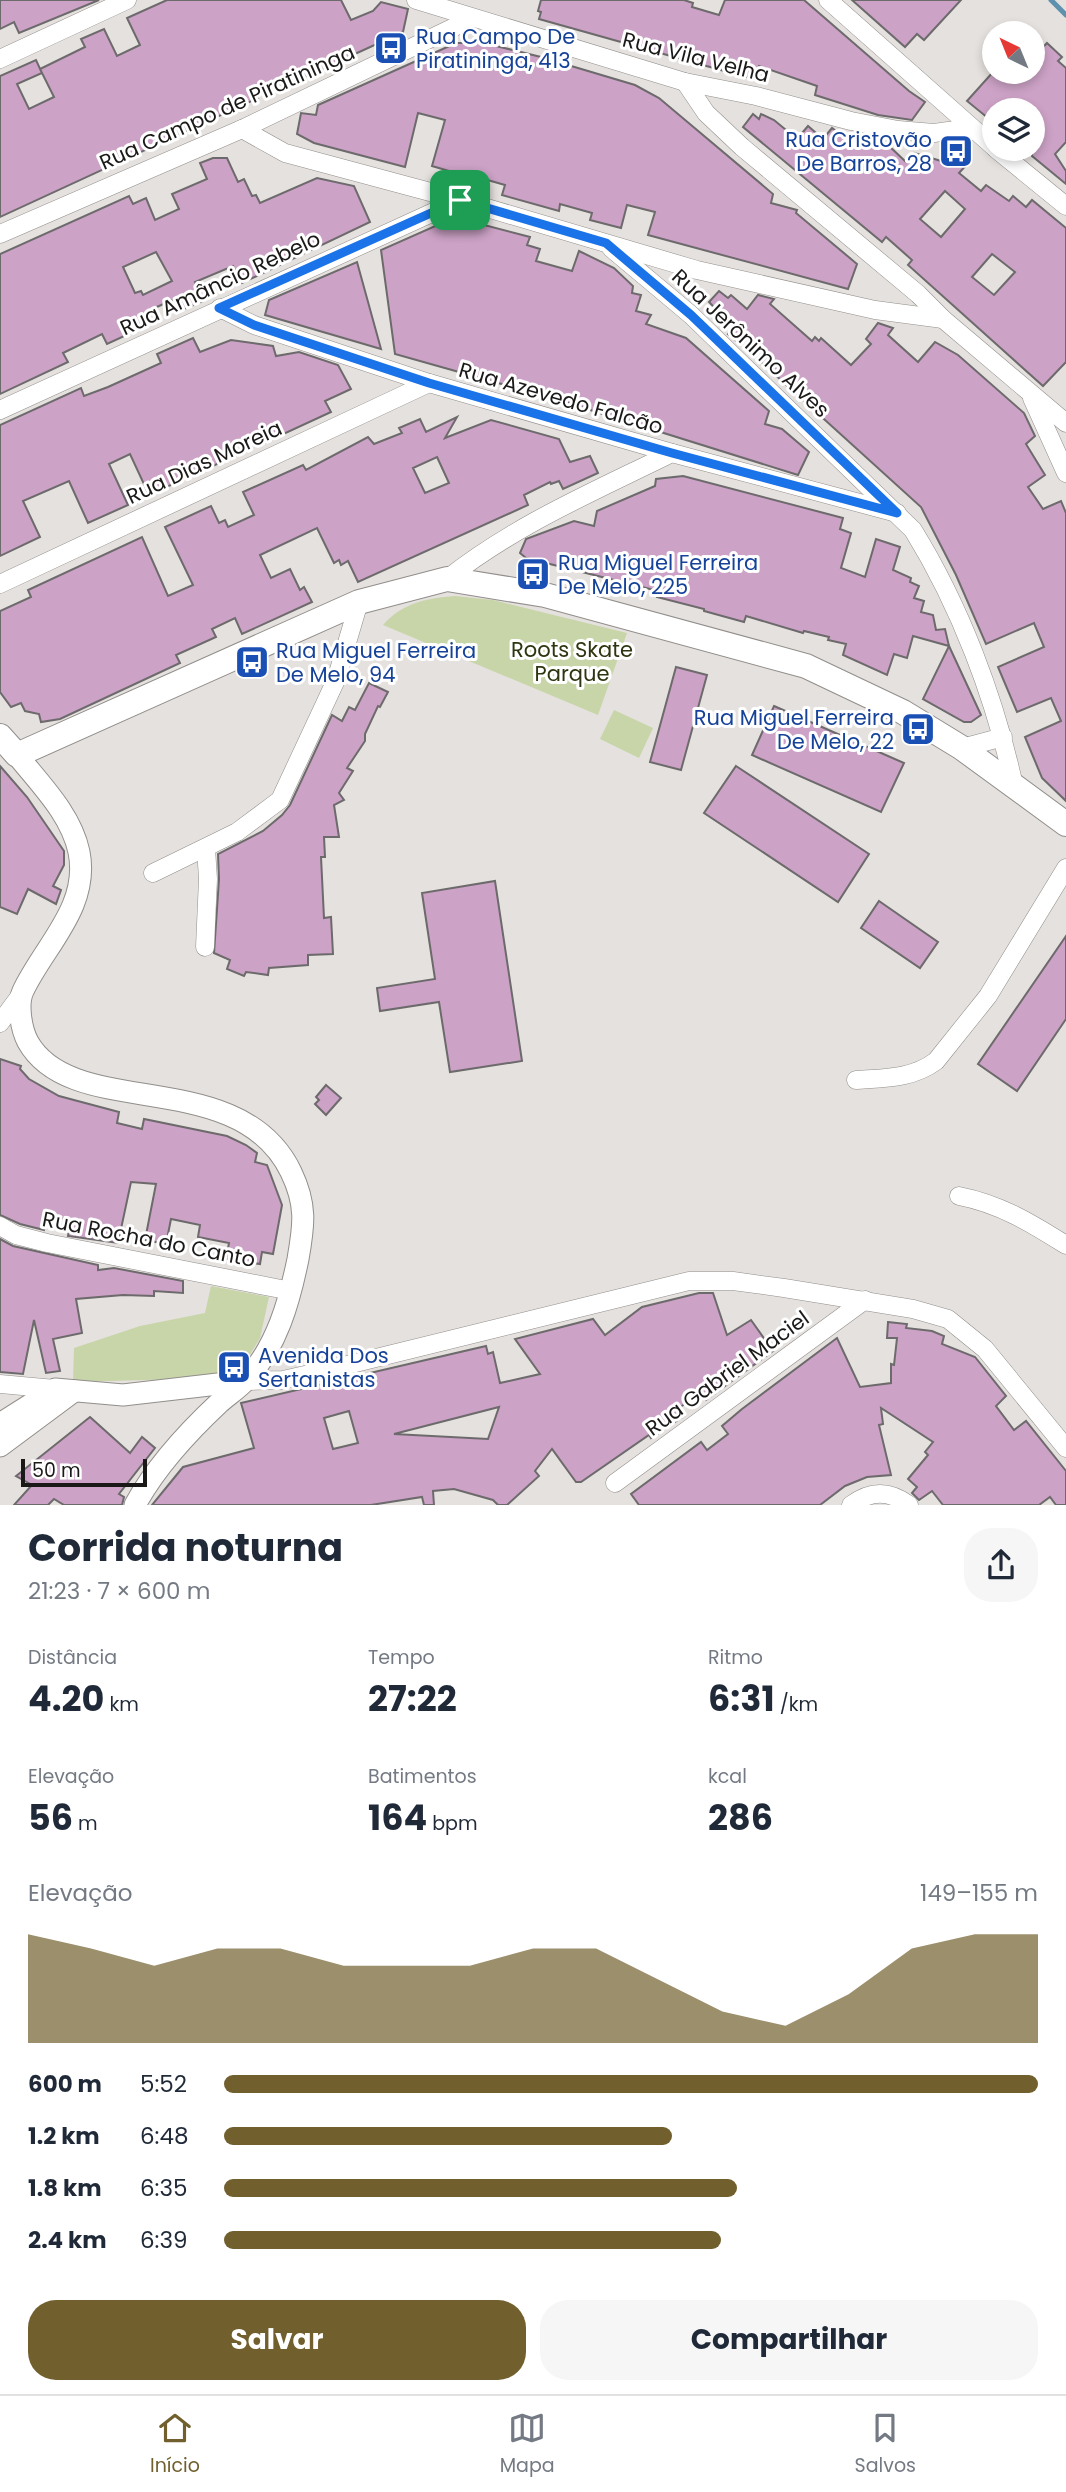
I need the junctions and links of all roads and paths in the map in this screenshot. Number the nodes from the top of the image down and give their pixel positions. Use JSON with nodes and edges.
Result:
{"nodes":[{"id":1,"x":127,"y":0,"type":"edge"},
{"id":2,"x":416,"y":0,"type":"edge"},
{"id":3,"x":828,"y":0,"type":"edge"},
{"id":4,"x":471,"y":19,"type":"junction"},
{"id":5,"x":0,"y":59,"type":"edge"},
{"id":6,"x":685,"y":82,"type":"junction"},
{"id":7,"x":970,"y":128,"type":"junction"},
{"id":8,"x":242,"y":130,"type":"junction"},
{"id":9,"x":982,"y":138,"type":"edge"},
{"id":10,"x":1011,"y":161,"type":"edge"},
{"id":11,"x":460,"y":200,"type":"junction"},
{"id":12,"x":1066,"y":206,"type":"edge"},
{"id":13,"x":0,"y":234,"type":"edge"},
{"id":14,"x":606,"y":243,"type":"junction"},
{"id":15,"x":219,"y":308,"type":"junction"},
{"id":16,"x":943,"y":319,"type":"junction"},
{"id":17,"x":429,"y":383,"type":"junction"},
{"id":18,"x":1029,"y":391,"type":"junction"},
{"id":19,"x":0,"y":410,"type":"edge"},
{"id":20,"x":1066,"y":423,"type":"edge"},
{"id":21,"x":672,"y":453,"type":"junction"},
{"id":22,"x":1066,"y":474,"type":"edge"},
{"id":23,"x":897,"y":513,"type":"junction"},
{"id":24,"x":447,"y":579,"type":"junction"},
{"id":25,"x":0,"y":584,"type":"edge"},
{"id":26,"x":359,"y":602,"type":"junction"},
{"id":27,"x":0,"y":736,"type":"edge"},
{"id":28,"x":1003,"y":737,"type":"junction"},
{"id":29,"x":962,"y":748,"type":"junction"},
{"id":30,"x":17,"y":755,"type":"junction"},
{"id":31,"x":1014,"y":786,"type":"junction"},
{"id":32,"x":1066,"y":824,"type":"edge"},
{"id":33,"x":206,"y":848,"type":"junction"},
{"id":34,"x":1066,"y":868,"type":"edge"},
{"id":35,"x":153,"y":873,"type":"dead end"},
{"id":36,"x":205,"y":947,"type":"dead end"},
{"id":37,"x":22,"y":993,"type":"junction"},
{"id":38,"x":0,"y":1023,"type":"edge"},
{"id":39,"x":856,"y":1080,"type":"dead end"},
{"id":40,"x":959,"y":1196,"type":"dead end"},
{"id":41,"x":0,"y":1226,"type":"edge"},
{"id":42,"x":1066,"y":1245,"type":"edge"},
{"id":43,"x":292,"y":1292,"type":"junction"},
{"id":44,"x":865,"y":1300,"type":"junction"},
{"id":45,"x":246,"y":1381,"type":"junction"},
{"id":46,"x":0,"y":1384,"type":"edge"},
{"id":47,"x":65,"y":1390,"type":"junction"},
{"id":48,"x":0,"y":1424,"type":"edge"},
{"id":49,"x":0,"y":1446,"type":"edge"},
{"id":50,"x":1066,"y":1448,"type":"edge"},
{"id":51,"x":615,"y":1483,"type":"dead end"},
{"id":52,"x":135,"y":1505,"type":"edge"},
{"id":53,"x":851,"y":1505,"type":"edge"},
{"id":54,"x":909,"y":1505,"type":"edge"}],
"edges":[{"from":1,"to":5,"type":"street"},
{"from":2,"to":4,"type":"street","name":"Rua Vila Velha"},
{"from":3,"to":7,"type":"street"},
{"from":4,"to":6,"type":"street","name":"Rua Vila Velha"},
{"from":4,"to":8,"type":"street","name":"Rua Campo de Piratininga"},
{"from":6,"to":7,"type":"street","name":"Rua Vila Velha"},
{"from":6,"to":16,"type":"street"},
{"from":7,"to":9,"type":"street"},
{"from":8,"to":11,"type":"street","name":"Rua Jerônimo Alves"},
{"from":8,"to":13,"type":"street","name":"Rua Campo de Piratininga"},
{"from":10,"to":12,"type":"street"},
{"from":11,"to":14,"type":"street","name":"Rua Jerônimo Alves"},
{"from":11,"to":15,"type":"street","name":"Rua Amâncio Rebelo"},
{"from":14,"to":16,"type":"street"},
{"from":14,"to":23,"type":"street","name":"Rua Jerônimo Alves"},
{"from":15,"to":17,"type":"street","name":"Rua Azevedo Falcão"},
{"from":15,"to":19,"type":"street","name":"Rua Amâncio Rebelo"},
{"from":16,"to":18,"type":"street"},
{"from":17,"to":21,"type":"street","name":"Rua Azevedo Falcão"},
{"from":17,"to":25,"type":"street","name":"Rua Dias Moreia"},
{"from":18,"to":20,"type":"street"},
{"from":18,"to":22,"type":"street"},
{"from":21,"to":23,"type":"street","name":"Rua Azevedo Falcão"},
{"from":21,"to":24,"type":"street"},
{"from":23,"to":28,"type":"street","name":"Rua Jerônimo Alves"},
{"from":24,"to":26,"type":"main road"},
{"from":24,"to":29,"type":"main road"},
{"from":26,"to":30,"type":"main road"},
{"from":26,"to":33,"type":"street"},
{"from":27,"to":30,"type":"main road"},
{"from":28,"to":29,"type":"street"},
{"from":28,"to":31,"type":"street","name":"Rua Jerônimo Alves"},
{"from":29,"to":31,"type":"main road"},
{"from":30,"to":37,"type":"street"},
{"from":31,"to":32,"type":"main road"},
{"from":33,"to":35,"type":"street"},
{"from":33,"to":36,"type":"street"},
{"from":34,"to":39,"type":"street"},
{"from":37,"to":38,"type":"street"},
{"from":37,"to":43,"type":"street"},
{"from":40,"to":42,"type":"street"},
{"from":41,"to":43,"type":"street","name":"Rua Rocha do Canto"},
{"from":43,"to":45,"type":"street"},
{"from":44,"to":45,"type":"street"},
{"from":44,"to":50,"type":"street"},
{"from":44,"to":51,"type":"street","name":"Rua Gabriel Maciel"},
{"from":45,"to":47,"type":"street"},
{"from":45,"to":52,"type":"street"},
{"from":46,"to":47,"type":"street"},
{"from":47,"to":48,"type":"street"},
{"from":47,"to":49,"type":"street"},
{"from":53,"to":54,"type":"street"}]}
